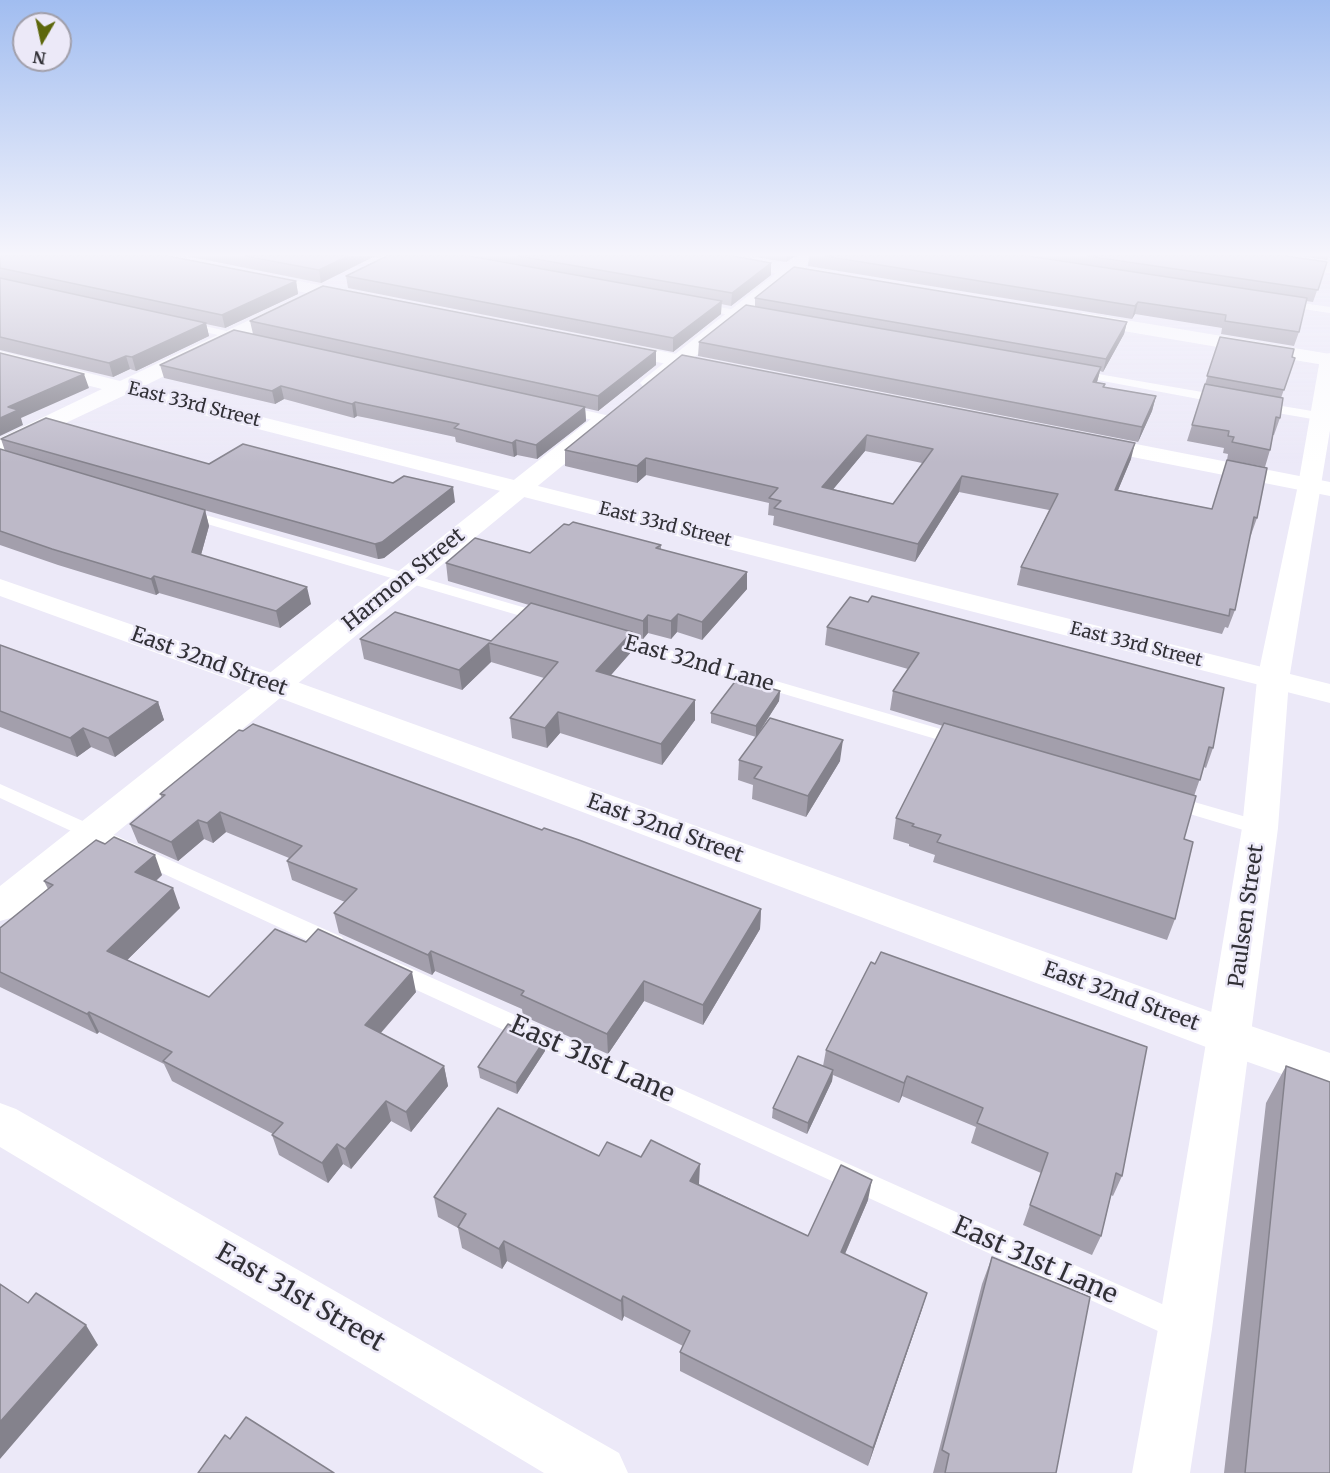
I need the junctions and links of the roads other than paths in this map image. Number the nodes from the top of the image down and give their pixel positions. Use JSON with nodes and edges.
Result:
{"nodes":[{"id":1,"x":186,"y":325,"type":"edge"},
{"id":2,"x":253,"y":325,"type":"edge"},
{"id":3,"x":735,"y":325,"type":"edge"},
{"id":4,"x":1114,"y":325,"type":"edge"},
{"id":5,"x":232,"y":335,"type":"junction"},
{"id":6,"x":256,"y":340,"type":"edge"},
{"id":7,"x":598,"y":345,"type":"edge"},
{"id":8,"x":0,"y":357,"type":"edge"},
{"id":9,"x":1330,"y":360,"type":"edge"},
{"id":10,"x":679,"y":361,"type":"junction"},
{"id":11,"x":1065,"y":371,"type":"edge"},
{"id":12,"x":737,"y":372,"type":"edge"},
{"id":13,"x":123,"y":387,"type":"junction"},
{"id":14,"x":1240,"y":402,"type":"edge"},
{"id":15,"x":1251,"y":405,"type":"edge"},
{"id":16,"x":548,"y":406,"type":"edge"},
{"id":17,"x":621,"y":407,"type":"junction"},
{"id":18,"x":1326,"y":418,"type":"edge"},
{"id":19,"x":1076,"y":439,"type":"edge"},
{"id":20,"x":4,"y":455,"type":"edge"},
{"id":21,"x":1320,"y":487,"type":"edge"},
{"id":22,"x":519,"y":488,"type":"junction"},
{"id":23,"x":169,"y":508,"type":"edge"},
{"id":24,"x":406,"y":578,"type":"junction"},
{"id":25,"x":0,"y":587,"type":"edge"},
{"id":26,"x":554,"y":621,"type":"edge"},
{"id":27,"x":589,"y":632,"type":"edge"},
{"id":28,"x":1273,"y":680,"type":"junction"},
{"id":29,"x":275,"y":685,"type":"junction"},
{"id":30,"x":1330,"y":694,"type":"edge"},
{"id":31,"x":975,"y":745,"type":"edge"},
{"id":32,"x":0,"y":790,"type":"edge"},
{"id":33,"x":1158,"y":798,"type":"edge"},
{"id":34,"x":1260,"y":828,"type":"junction"},
{"id":35,"x":92,"y":833,"type":"junction"},
{"id":36,"x":0,"y":906,"type":"edge"},
{"id":37,"x":1229,"y":1037,"type":"junction"},
{"id":38,"x":1330,"y":1071,"type":"edge"},
{"id":39,"x":0,"y":1123,"type":"edge"},
{"id":40,"x":1185,"y":1329,"type":"junction"},
{"id":41,"x":599,"y":1473,"type":"edge"},
{"id":42,"x":1161,"y":1473,"type":"edge"}],
"edges":[{"from":1,"to":5,"type":"lane"},
{"from":2,"to":5,"type":"street"},
{"from":3,"to":10,"type":"street","name":"Harmon Street"},
{"from":4,"to":9,"type":"street"},
{"from":5,"to":6,"type":"lane"},
{"from":5,"to":13,"type":"street"},
{"from":7,"to":10,"type":"street"},
{"from":8,"to":13,"type":"street","name":"East 33rd Street"},
{"from":9,"to":18,"type":"street","name":"Paulsen Street"},
{"from":10,"to":12,"type":"street"},
{"from":10,"to":17,"type":"street","name":"Harmon Street"},
{"from":11,"to":14,"type":"lane"},
{"from":13,"to":20,"type":"street"},
{"from":13,"to":22,"type":"street","name":"East 33rd Street"},
{"from":15,"to":18,"type":"lane"},
{"from":16,"to":17,"type":"lane"},
{"from":17,"to":22,"type":"street","name":"Harmon Street"},
{"from":18,"to":21,"type":"street","name":"Paulsen Street"},
{"from":19,"to":21,"type":"street"},
{"from":21,"to":28,"type":"street","name":"Paulsen Street"},
{"from":22,"to":24,"type":"street","name":"Harmon Street"},
{"from":22,"to":28,"type":"street","name":"East 33rd Street"},
{"from":23,"to":24,"type":"lane"},
{"from":24,"to":26,"type":"lane"},
{"from":24,"to":29,"type":"street","name":"Harmon Street"},
{"from":25,"to":29,"type":"street","name":"East 32nd Street"},
{"from":27,"to":31,"type":"lane","name":"East 32nd Lane"},
{"from":28,"to":30,"type":"street","name":"East 33rd Street"},
{"from":28,"to":34,"type":"street","name":"Paulsen Street"},
{"from":29,"to":35,"type":"street","name":"Harmon Street"},
{"from":29,"to":37,"type":"street","name":"East 32nd Street"},
{"from":32,"to":35,"type":"lane","name":"East 31st Lane"},
{"from":33,"to":34,"type":"lane"},
{"from":34,"to":37,"type":"street","name":"Paulsen Street"},
{"from":35,"to":36,"type":"street","name":"Harmon Street"},
{"from":35,"to":40,"type":"lane","name":"East 31st Lane"},
{"from":37,"to":38,"type":"street","name":"East 32nd Street"},
{"from":37,"to":40,"type":"street","name":"Paulsen Street"},
{"from":39,"to":41,"type":"street","name":"East 31st Street"},
{"from":40,"to":42,"type":"street","name":"Paulsen Street"}]}
